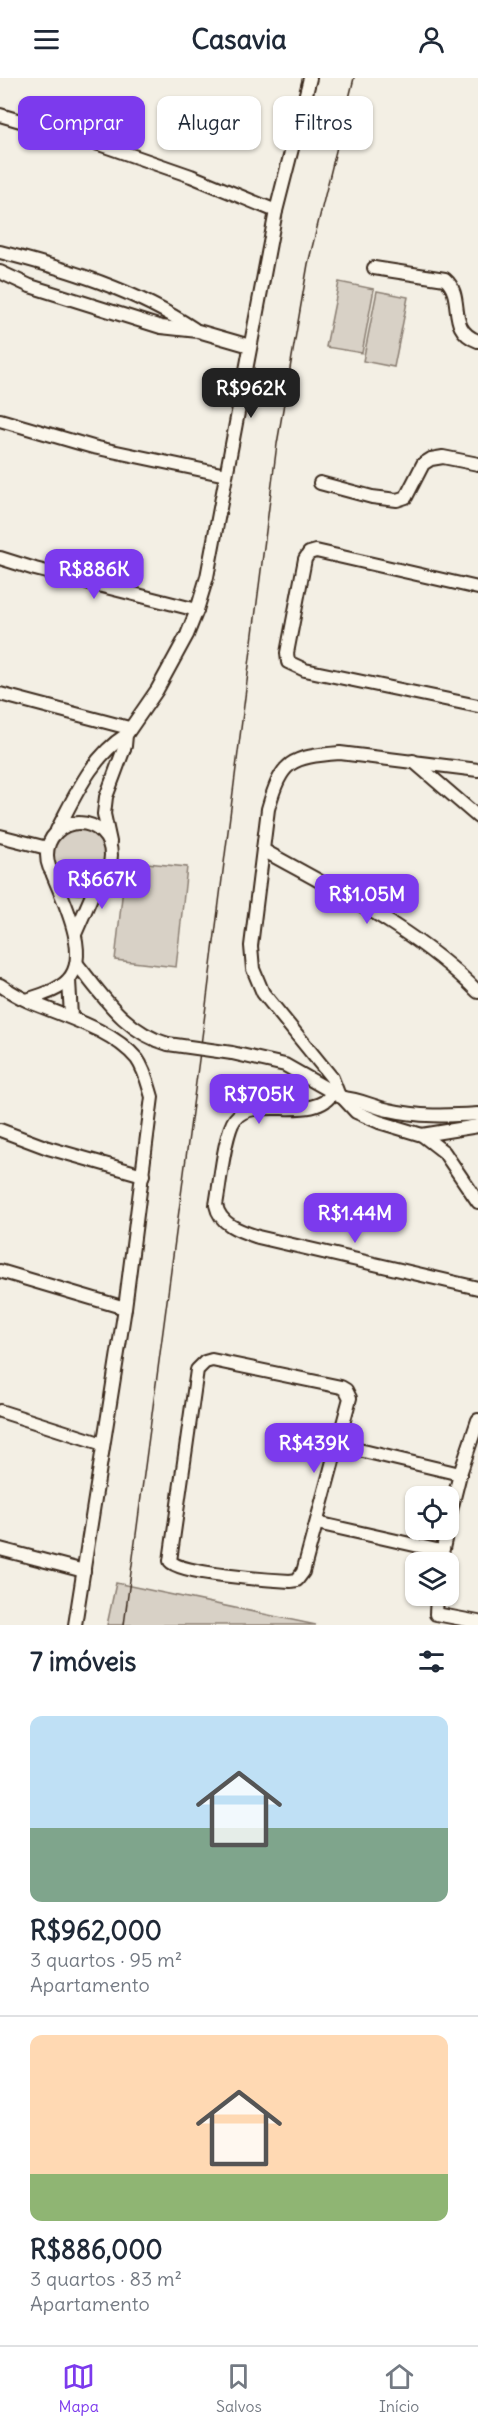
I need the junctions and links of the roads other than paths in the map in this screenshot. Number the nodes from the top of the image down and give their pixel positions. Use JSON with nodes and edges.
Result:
{"nodes":[{"id":1,"x":310,"y":78,"type":"edge"},
{"id":2,"x":0,"y":116,"type":"edge"},
{"id":3,"x":276,"y":211,"type":"junction"},
{"id":4,"x":0,"y":252,"type":"edge"},
{"id":5,"x":374,"y":268,"type":"dead end"},
{"id":6,"x":0,"y":272,"type":"edge"},
{"id":7,"x":198,"y":331,"type":"junction"},
{"id":8,"x":478,"y":341,"type":"edge"},
{"id":9,"x":250,"y":346,"type":"junction"},
{"id":10,"x":0,"y":420,"type":"edge"},
{"id":11,"x":478,"y":464,"type":"edge"},
{"id":12,"x":226,"y":475,"type":"junction"},
{"id":13,"x":320,"y":483,"type":"dead end"},
{"id":14,"x":0,"y":558,"type":"edge"},
{"id":15,"x":478,"y":588,"type":"edge"},
{"id":16,"x":197,"y":610,"type":"junction"},
{"id":17,"x":0,"y":694,"type":"edge"},
{"id":18,"x":478,"y":706,"type":"edge"},
{"id":19,"x":128,"y":732,"type":"junction"},
{"id":20,"x":412,"y":761,"type":"junction"},
{"id":21,"x":478,"y":770,"type":"edge"},
{"id":22,"x":478,"y":817,"type":"edge"},
{"id":23,"x":55,"y":832,"type":"junction"},
{"id":24,"x":0,"y":836,"type":"edge"},
{"id":25,"x":110,"y":842,"type":"junction"},
{"id":26,"x":47,"y":848,"type":"junction"},
{"id":27,"x":263,"y":850,"type":"junction"},
{"id":28,"x":51,"y":871,"type":"junction"},
{"id":29,"x":106,"y":874,"type":"junction"},
{"id":30,"x":75,"y":933,"type":"junction"},
{"id":31,"x":77,"y":964,"type":"junction"},
{"id":32,"x":69,"y":980,"type":"junction"},
{"id":33,"x":0,"y":985,"type":"edge"},
{"id":34,"x":478,"y":992,"type":"edge"},
{"id":35,"x":27,"y":1000,"type":"junction"},
{"id":36,"x":71,"y":1017,"type":"junction"},
{"id":37,"x":338,"y":1096,"type":"junction"},
{"id":38,"x":478,"y":1114,"type":"edge"},
{"id":39,"x":478,"y":1126,"type":"edge"},
{"id":40,"x":0,"y":1130,"type":"edge"},
{"id":41,"x":422,"y":1135,"type":"junction"},
{"id":42,"x":143,"y":1175,"type":"junction"},
{"id":43,"x":478,"y":1202,"type":"edge"},
{"id":44,"x":0,"y":1271,"type":"edge"},
{"id":45,"x":478,"y":1288,"type":"edge"},
{"id":46,"x":125,"y":1308,"type":"junction"},
{"id":47,"x":0,"y":1411,"type":"edge"},
{"id":48,"x":478,"y":1420,"type":"edge"},
{"id":49,"x":103,"y":1444,"type":"junction"},
{"id":50,"x":338,"y":1445,"type":"junction"},
{"id":51,"x":460,"y":1474,"type":"junction"},
{"id":52,"x":457,"y":1486,"type":"edge"},
{"id":53,"x":317,"y":1522,"type":"junction"},
{"id":54,"x":0,"y":1549,"type":"edge"},
{"id":55,"x":423,"y":1552,"type":"edge"},
{"id":56,"x":84,"y":1571,"type":"junction"},
{"id":57,"x":436,"y":1606,"type":"edge"},
{"id":58,"x":478,"y":1622,"type":"edge"},
{"id":59,"x":75,"y":1625,"type":"edge"}],
"edges":[{"from":1,"to":3,"type":"street"},
{"from":2,"to":3,"type":"street"},
{"from":3,"to":9,"type":"street"},
{"from":4,"to":7,"type":"street"},
{"from":5,"to":8,"type":"street"},
{"from":6,"to":7,"type":"street"},
{"from":7,"to":9,"type":"street"},
{"from":9,"to":12,"type":"street"},
{"from":10,"to":12,"type":"street"},
{"from":11,"to":13,"type":"street"},
{"from":12,"to":16,"type":"street"},
{"from":14,"to":16,"type":"street"},
{"from":15,"to":18,"type":"street"},
{"from":16,"to":19,"type":"street"},
{"from":17,"to":19,"type":"street"},
{"from":19,"to":23,"type":"street"},
{"from":19,"to":25,"type":"street"},
{"from":20,"to":21,"type":"street"},
{"from":20,"to":22,"type":"street"},
{"from":20,"to":27,"type":"street"},
{"from":23,"to":25,"type":"street"},
{"from":23,"to":26,"type":"street"},
{"from":24,"to":26,"type":"street"},
{"from":25,"to":29,"type":"street"},
{"from":26,"to":28,"type":"street"},
{"from":27,"to":34,"type":"street"},
{"from":27,"to":37,"type":"street"},
{"from":28,"to":29,"type":"street"},
{"from":28,"to":30,"type":"street"},
{"from":29,"to":30,"type":"street"},
{"from":30,"to":31,"type":"street"},
{"from":31,"to":32,"type":"street"},
{"from":31,"to":37,"type":"street","bridge":true},
{"from":32,"to":35,"type":"street"},
{"from":32,"to":36,"type":"street"},
{"from":33,"to":35,"type":"street"},
{"from":35,"to":36,"type":"street"},
{"from":36,"to":42,"type":"street"},
{"from":37,"to":38,"type":"street"},
{"from":37,"to":41,"type":"street"},
{"from":37,"to":45,"type":"street"},
{"from":39,"to":41,"type":"street"},
{"from":40,"to":42,"type":"street"},
{"from":41,"to":43,"type":"street"},
{"from":42,"to":46,"type":"street"},
{"from":44,"to":46,"type":"street"},
{"from":46,"to":49,"type":"street"},
{"from":47,"to":49,"type":"street"},
{"from":48,"to":51,"type":"street"},
{"from":49,"to":56,"type":"street"},
{"from":50,"to":51,"type":"street"},
{"from":50,"to":53,"type":"street"},
{"from":50,"to":53,"type":"street"},
{"from":51,"to":52,"type":"street"},
{"from":53,"to":55,"type":"street"},
{"from":54,"to":56,"type":"street"},
{"from":56,"to":59,"type":"street"},
{"from":57,"to":58,"type":"street"}]}
